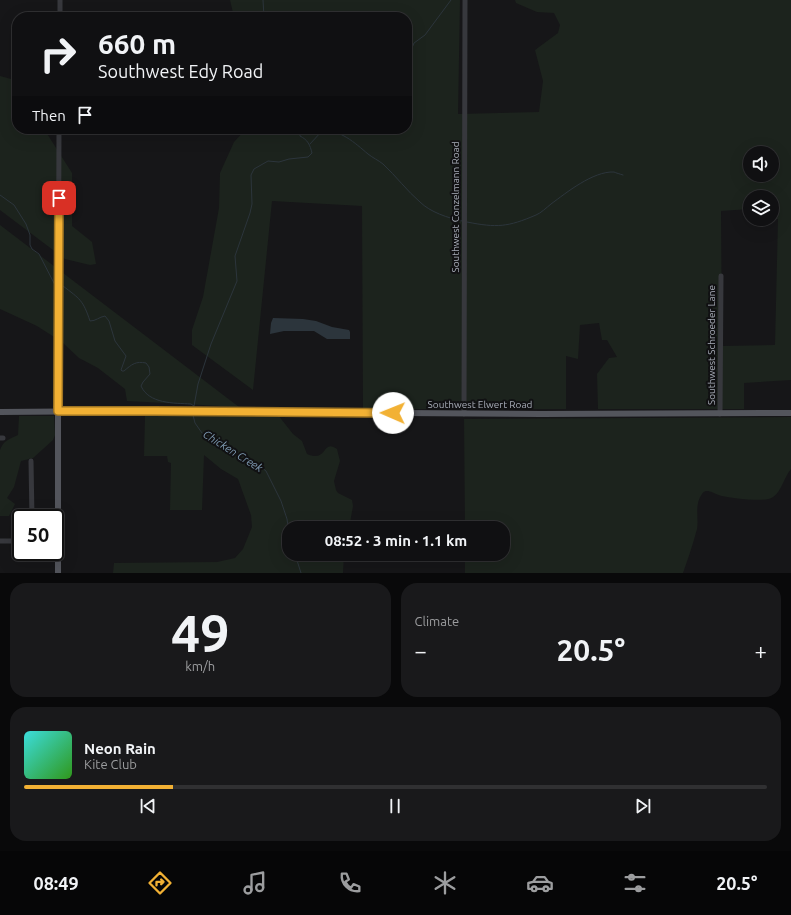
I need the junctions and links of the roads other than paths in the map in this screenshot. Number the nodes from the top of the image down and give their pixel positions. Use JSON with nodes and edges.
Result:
{"nodes":[{"id":1,"x":60,"y":0,"type":"edge"},
{"id":2,"x":465,"y":0,"type":"edge"},
{"id":3,"x":60,"y":12,"type":"edge"},
{"id":4,"x":59,"y":134,"type":"edge"},
{"id":5,"x":721,"y":276,"type":"dead end"},
{"id":6,"x":58,"y":411,"type":"junction"},
{"id":7,"x":0,"y":412,"type":"edge"},
{"id":8,"x":464,"y":414,"type":"junction"},
{"id":9,"x":720,"y":414,"type":"junction"},
{"id":10,"x":791,"y":414,"type":"edge"},
{"id":11,"x":31,"y":461,"type":"dead end"},
{"id":12,"x":32,"y":509,"type":"edge"},
{"id":13,"x":57,"y":509,"type":"edge"},
{"id":14,"x":0,"y":541,"type":"edge"},
{"id":15,"x":12,"y":541,"type":"edge"},
{"id":16,"x":58,"y":561,"type":"edge"},
{"id":17,"x":58,"y":573,"type":"edge"}],
"edges":[{"from":1,"to":3,"type":"street"},
{"from":2,"to":8,"type":"street","name":"Southwest Conzelmann Road"},
{"from":4,"to":6,"type":"street"},
{"from":5,"to":9,"type":"street","name":"Southwest Schroeder Lane"},
{"from":6,"to":7,"type":"main road","name":"Southwest Elwert Road"},
{"from":6,"to":8,"type":"main road","name":"Southwest Elwert Road"},
{"from":6,"to":13,"type":"main road"},
{"from":8,"to":9,"type":"main road","name":"Southwest Elwert Road"},
{"from":9,"to":10,"type":"main road","name":"Southwest Elwert Road"},
{"from":11,"to":12,"type":"street"},
{"from":14,"to":15,"type":"street"},
{"from":16,"to":17,"type":"main road"}]}
